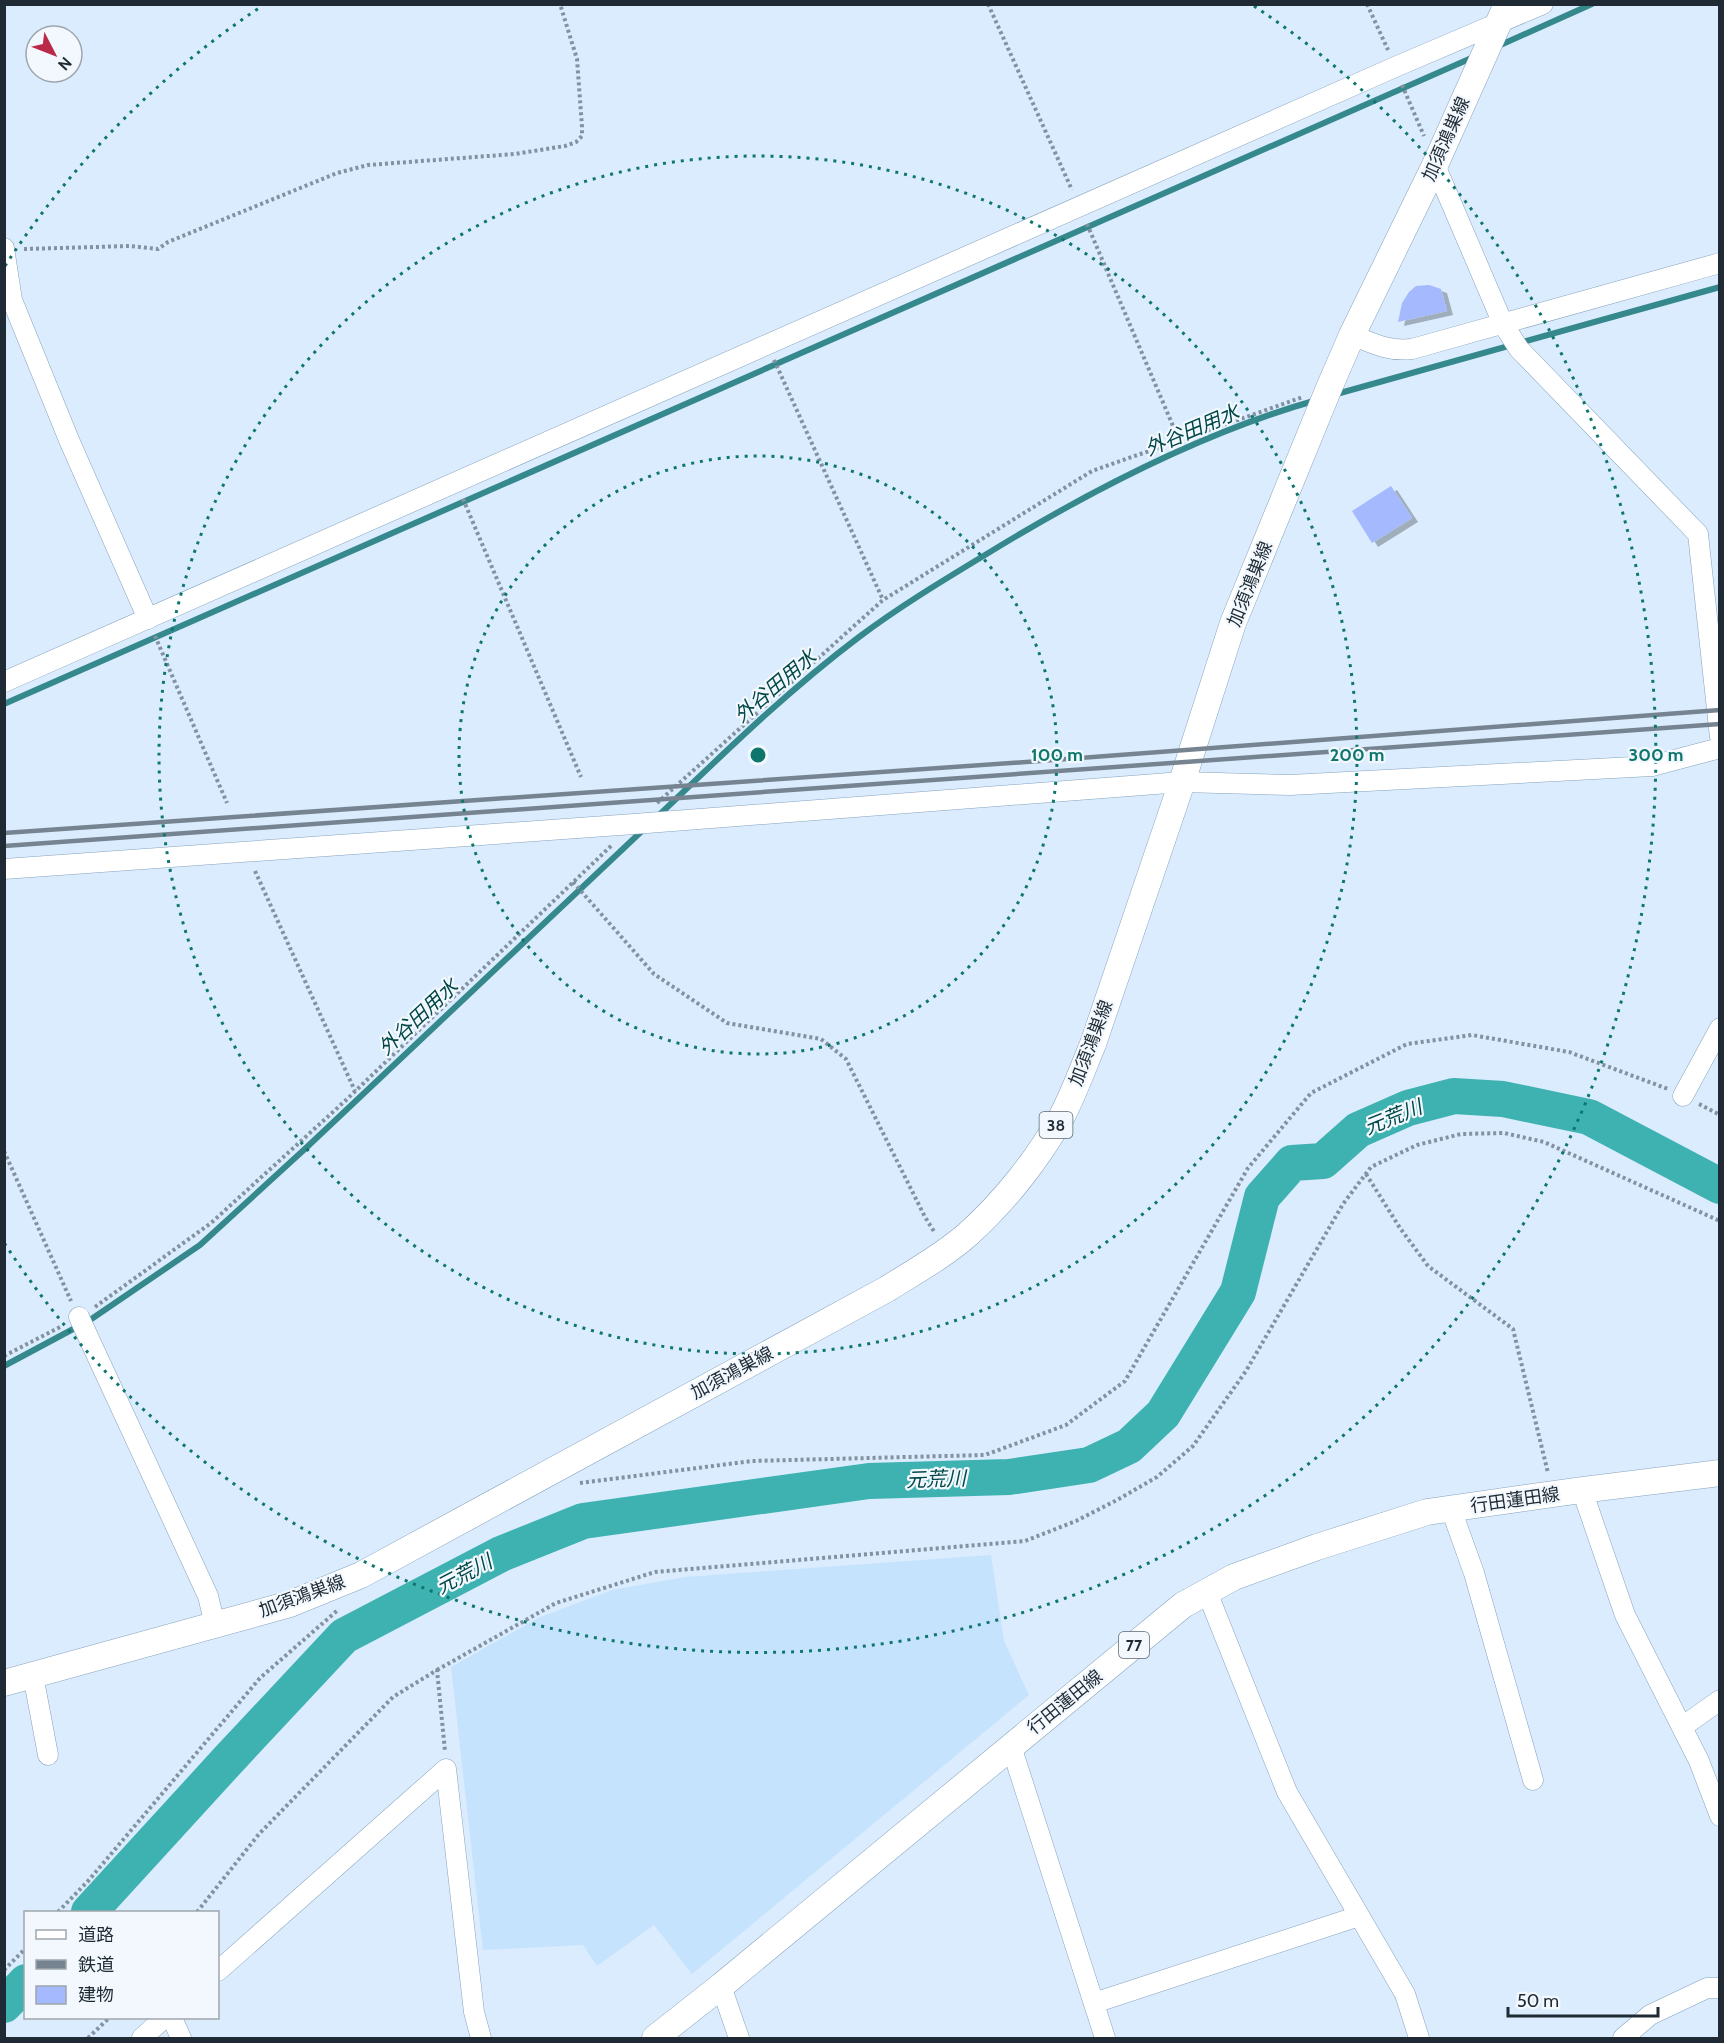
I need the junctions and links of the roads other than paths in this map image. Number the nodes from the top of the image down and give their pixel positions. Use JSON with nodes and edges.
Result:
{"nodes":[{"id":1,"x":1543,"y":4,"type":"edge"},
{"id":2,"x":1502,"y":14,"type":"edge"},
{"id":3,"x":1435,"y":165,"type":"junction"},
{"id":4,"x":4,"y":249,"type":"edge"},
{"id":5,"x":1719,"y":263,"type":"edge"},
{"id":6,"x":1503,"y":324,"type":"junction"},
{"id":7,"x":1352,"y":335,"type":"junction"},
{"id":8,"x":148,"y":619,"type":"junction"},
{"id":9,"x":4,"y":682,"type":"edge"},
{"id":10,"x":1719,"y":737,"type":"edge"},
{"id":11,"x":1719,"y":748,"type":"edge"},
{"id":12,"x":1182,"y":782,"type":"junction"},
{"id":13,"x":4,"y":868,"type":"edge"},
{"id":14,"x":1719,"y":1028,"type":"edge"},
{"id":15,"x":1683,"y":1096,"type":"road end"},
{"id":16,"x":79,"y":1317,"type":"road end"},
{"id":17,"x":1719,"y":1473,"type":"edge"},
{"id":18,"x":1582,"y":1490,"type":"junction"},
{"id":19,"x":1451,"y":1509,"type":"junction"},
{"id":20,"x":1207,"y":1592,"type":"junction"},
{"id":21,"x":215,"y":1625,"type":"junction"},
{"id":22,"x":33,"y":1676,"type":"junction"},
{"id":23,"x":4,"y":1683,"type":"edge"},
{"id":24,"x":1719,"y":1700,"type":"edge"},
{"id":25,"x":1682,"y":1727,"type":"junction"},
{"id":26,"x":1011,"y":1746,"type":"junction"},
{"id":27,"x":48,"y":1755,"type":"dead end"},
{"id":28,"x":1533,"y":1780,"type":"dead end"},
{"id":29,"x":1719,"y":1816,"type":"edge"},
{"id":30,"x":1359,"y":1916,"type":"junction"},
{"id":31,"x":219,"y":1970,"type":"edge"},
{"id":32,"x":722,"y":1986,"type":"junction"},
{"id":33,"x":1719,"y":1988,"type":"edge"},
{"id":34,"x":1095,"y":2003,"type":"junction"},
{"id":35,"x":163,"y":2019,"type":"edge"},
{"id":36,"x":172,"y":2019,"type":"edge"},
{"id":37,"x":142,"y":2038,"type":"edge"},
{"id":38,"x":181,"y":2038,"type":"edge"},
{"id":39,"x":482,"y":2038,"type":"edge"},
{"id":40,"x":655,"y":2038,"type":"edge"},
{"id":41,"x":739,"y":2038,"type":"edge"},
{"id":42,"x":1105,"y":2038,"type":"edge"},
{"id":43,"x":1419,"y":2038,"type":"edge"},
{"id":44,"x":1623,"y":2038,"type":"edge"}],
"edges":[{"from":1,"to":2,"type":"street"},
{"from":2,"to":3,"type":"main road","name":"加須鴻巣線","number":"38"},
{"from":2,"to":8,"type":"street"},
{"from":3,"to":6,"type":"street"},
{"from":3,"to":7,"type":"main road","name":"加須鴻巣線","number":"38"},
{"from":4,"to":8,"type":"street"},
{"from":5,"to":6,"type":"street"},
{"from":6,"to":7,"type":"street"},
{"from":6,"to":10,"type":"street"},
{"from":7,"to":12,"type":"main road","name":"加須鴻巣線","number":"38"},
{"from":8,"to":9,"type":"street"},
{"from":11,"to":12,"type":"street"},
{"from":12,"to":13,"type":"street"},
{"from":12,"to":21,"type":"main road","name":"加須鴻巣線","number":"38"},
{"from":14,"to":15,"type":"street"},
{"from":16,"to":21,"type":"street"},
{"from":17,"to":18,"type":"main road","name":"行田蓮田線","number":"77"},
{"from":18,"to":19,"type":"main road","name":"行田蓮田線","number":"77"},
{"from":18,"to":25,"type":"street"},
{"from":19,"to":20,"type":"main road","name":"行田蓮田線","number":"77"},
{"from":19,"to":28,"type":"street"},
{"from":20,"to":26,"type":"main road","name":"行田蓮田線","number":"77"},
{"from":20,"to":30,"type":"street"},
{"from":21,"to":22,"type":"main road","name":"加須鴻巣線","number":"38"},
{"from":22,"to":23,"type":"main road","name":"加須鴻巣線","number":"38"},
{"from":22,"to":27,"type":"street"},
{"from":24,"to":25,"type":"street"},
{"from":25,"to":29,"type":"street"},
{"from":26,"to":32,"type":"main road","name":"行田蓮田線","number":"77"},
{"from":26,"to":34,"type":"street"},
{"from":30,"to":34,"type":"street"},
{"from":30,"to":43,"type":"street"},
{"from":31,"to":39,"type":"street"},
{"from":32,"to":40,"type":"main road","name":"行田蓮田線","number":"77"},
{"from":32,"to":41,"type":"street"},
{"from":33,"to":44,"type":"street"},
{"from":34,"to":42,"type":"street"},
{"from":35,"to":37,"type":"street"},
{"from":36,"to":38,"type":"street"}]}
